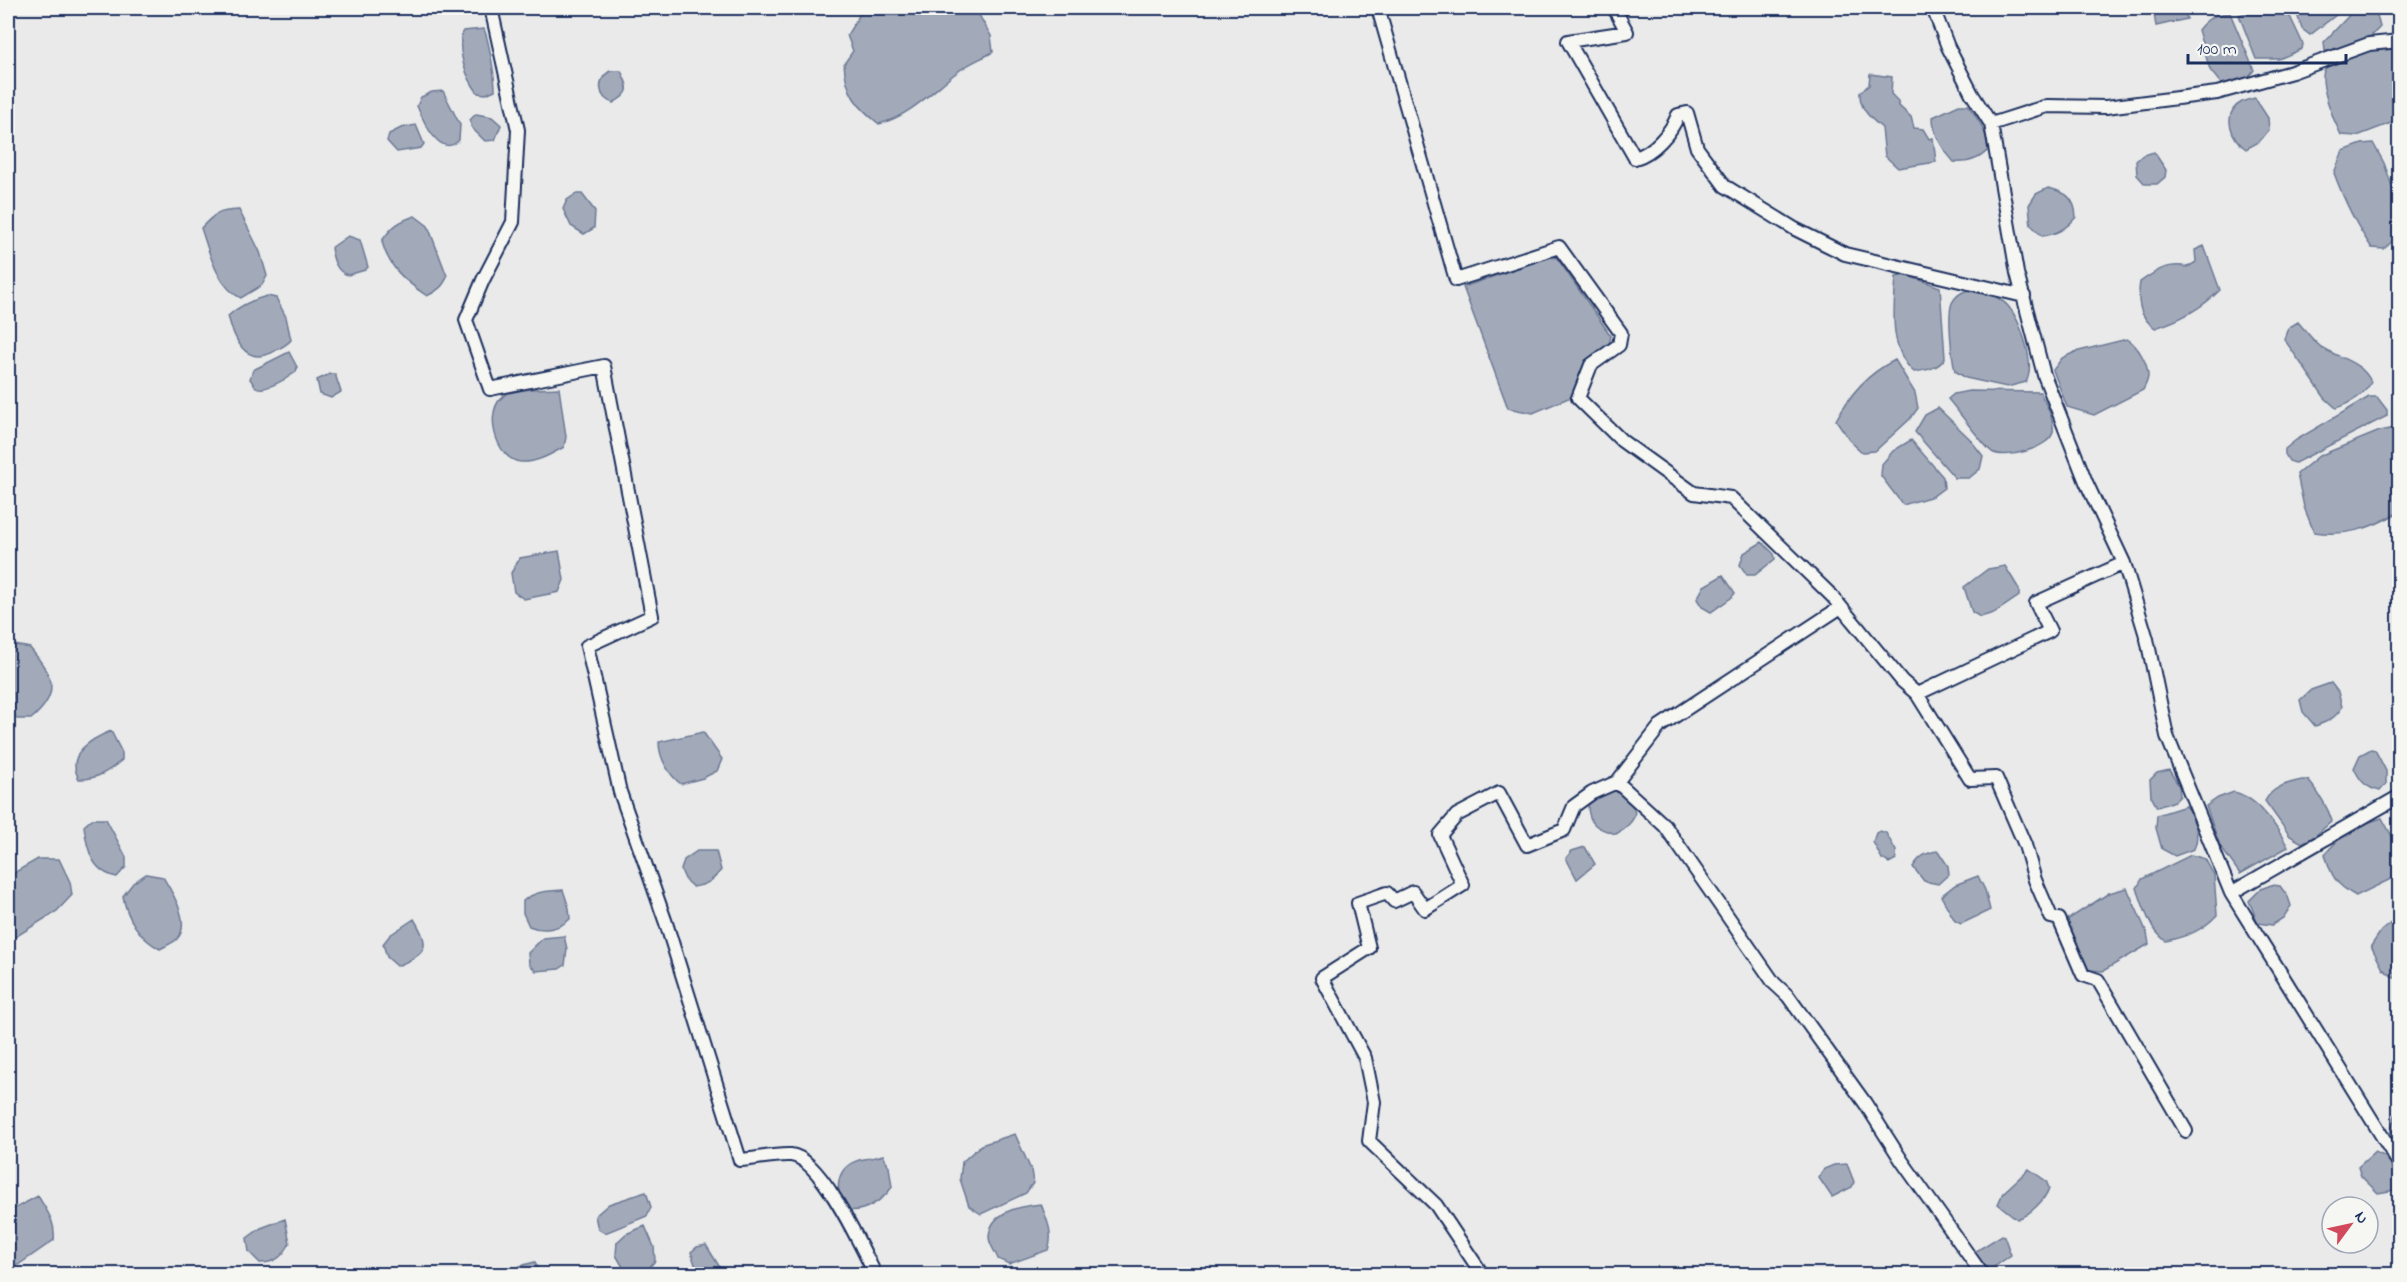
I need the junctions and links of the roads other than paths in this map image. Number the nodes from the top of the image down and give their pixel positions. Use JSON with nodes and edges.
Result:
{"nodes":[{"id":1,"x":491,"y":8,"type":"edge"},
{"id":2,"x":1378,"y":8,"type":"edge"},
{"id":3,"x":1614,"y":8,"type":"edge"},
{"id":4,"x":1933,"y":8,"type":"edge"},
{"id":5,"x":2400,"y":41,"type":"edge"},
{"id":6,"x":1991,"y":124,"type":"junction"},
{"id":7,"x":2024,"y":296,"type":"junction"},
{"id":8,"x":2124,"y":564,"type":"junction"},
{"id":9,"x":1841,"y":607,"type":"junction"},
{"id":10,"x":1917,"y":694,"type":"junction"},
{"id":11,"x":1617,"y":782,"type":"junction"},
{"id":12,"x":2400,"y":796,"type":"edge"},
{"id":13,"x":2231,"y":893,"type":"junction"},
{"id":14,"x":2186,"y":1131,"type":"dead end"},
{"id":15,"x":2400,"y":1165,"type":"edge"},
{"id":16,"x":875,"y":1275,"type":"edge"},
{"id":17,"x":1482,"y":1275,"type":"edge"},
{"id":18,"x":1982,"y":1275,"type":"edge"}],
"edges":[{"from":1,"to":16,"type":"street"},
{"from":2,"to":9,"type":"street"},
{"from":3,"to":7,"type":"street"},
{"from":4,"to":6,"type":"street"},
{"from":5,"to":6,"type":"street"},
{"from":6,"to":7,"type":"street"},
{"from":7,"to":8,"type":"street"},
{"from":8,"to":10,"type":"street"},
{"from":8,"to":13,"type":"street"},
{"from":9,"to":10,"type":"street"},
{"from":9,"to":11,"type":"street"},
{"from":10,"to":14,"type":"street"},
{"from":11,"to":17,"type":"street"},
{"from":11,"to":18,"type":"street"},
{"from":12,"to":13,"type":"street"},
{"from":13,"to":15,"type":"street"}]}
